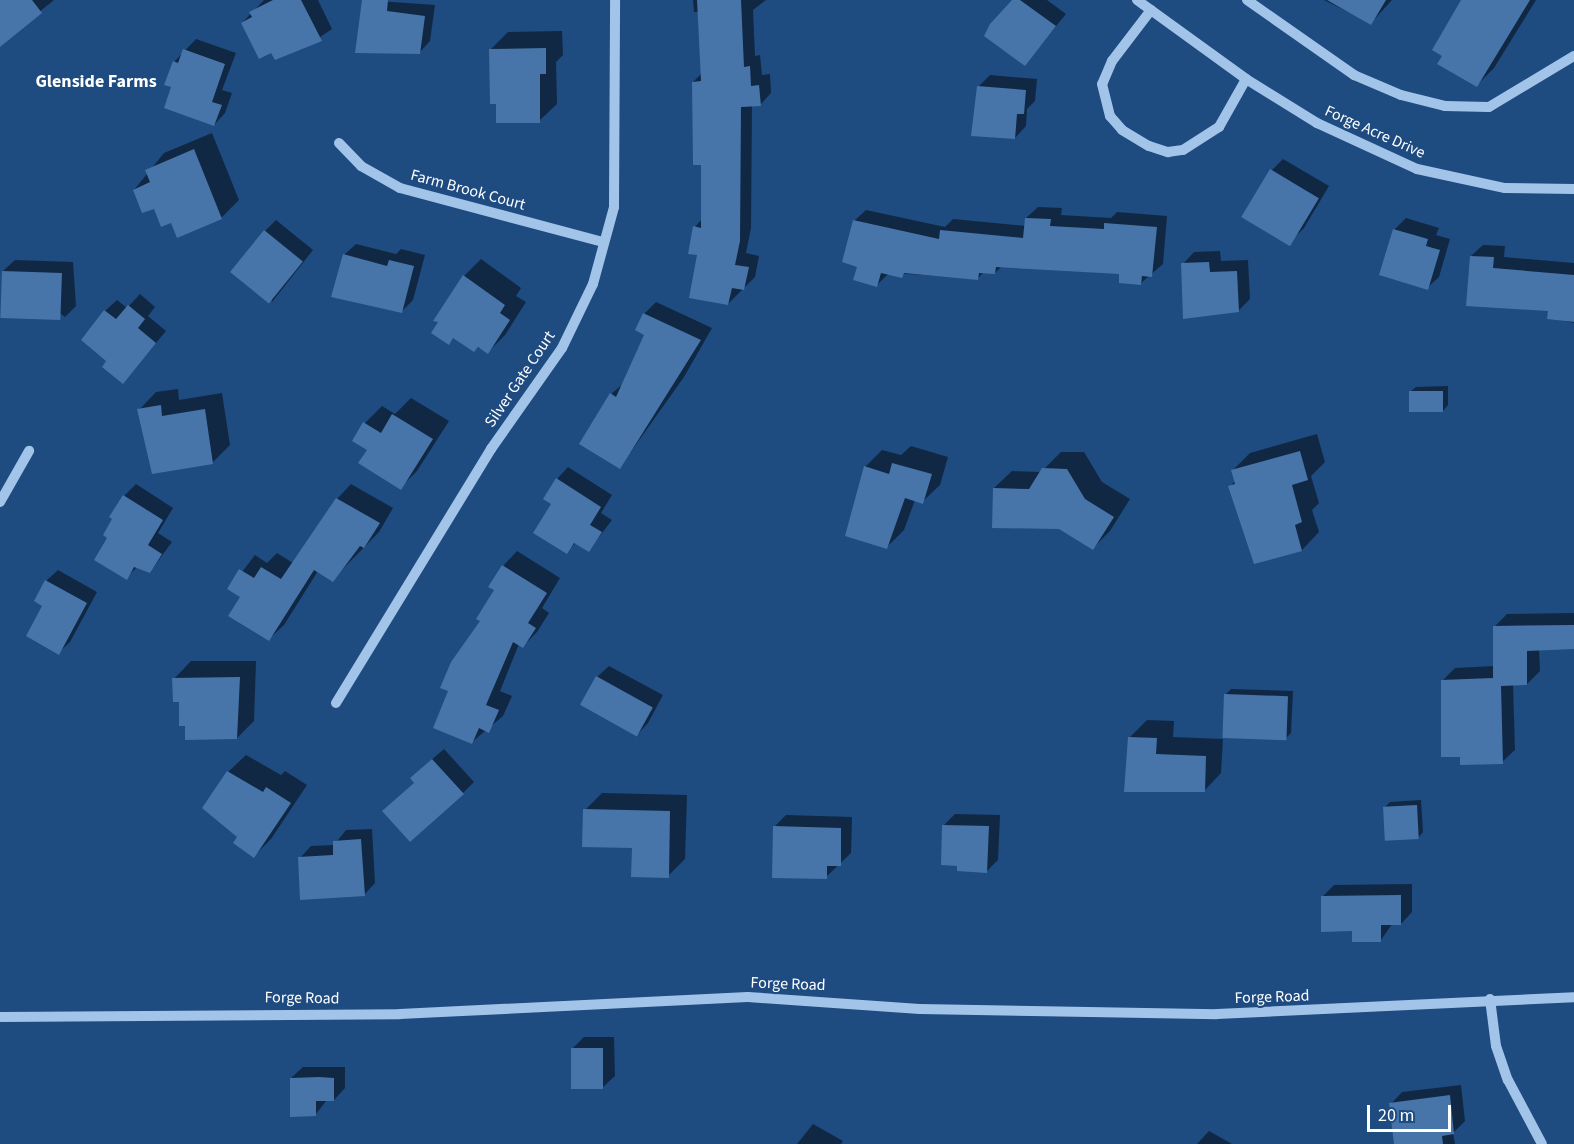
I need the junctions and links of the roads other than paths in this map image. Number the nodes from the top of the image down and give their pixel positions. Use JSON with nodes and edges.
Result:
{"nodes":[{"id":1,"x":615,"y":0,"type":"edge"},
{"id":2,"x":1137,"y":0,"type":"edge"},
{"id":3,"x":1247,"y":0,"type":"edge"},
{"id":4,"x":1151,"y":10,"type":"junction"},
{"id":5,"x":1574,"y":56,"type":"edge"},
{"id":6,"x":1246,"y":79,"type":"junction"},
{"id":7,"x":339,"y":143,"type":"dead end"},
{"id":8,"x":1574,"y":189,"type":"edge"},
{"id":9,"x":603,"y":242,"type":"junction"},
{"id":10,"x":29,"y":451,"type":"dead end"},
{"id":11,"x":0,"y":502,"type":"edge"},
{"id":12,"x":336,"y":703,"type":"dead end"},
{"id":13,"x":1574,"y":997,"type":"edge"},
{"id":14,"x":1491,"y":999,"type":"junction"},
{"id":15,"x":0,"y":1017,"type":"edge"},
{"id":16,"x":1542,"y":1144,"type":"edge"}],
"edges":[{"from":1,"to":9,"type":"street","name":"Silver Gate Court"},
{"from":2,"to":4,"type":"street","name":"Forge Acre Drive"},
{"from":3,"to":5,"type":"street"},
{"from":4,"to":6,"type":"street","name":"Forge Acre Drive"},
{"from":4,"to":6,"type":"street"},
{"from":6,"to":8,"type":"street","name":"Forge Acre Drive"},
{"from":7,"to":9,"type":"street","name":"Farm Brook Court"},
{"from":9,"to":12,"type":"street","name":"Silver Gate Court"},
{"from":10,"to":11,"type":"street"},
{"from":13,"to":14,"type":"street","name":"Forge Road"},
{"from":14,"to":15,"type":"street","name":"Forge Road"},
{"from":14,"to":16,"type":"street"}]}
